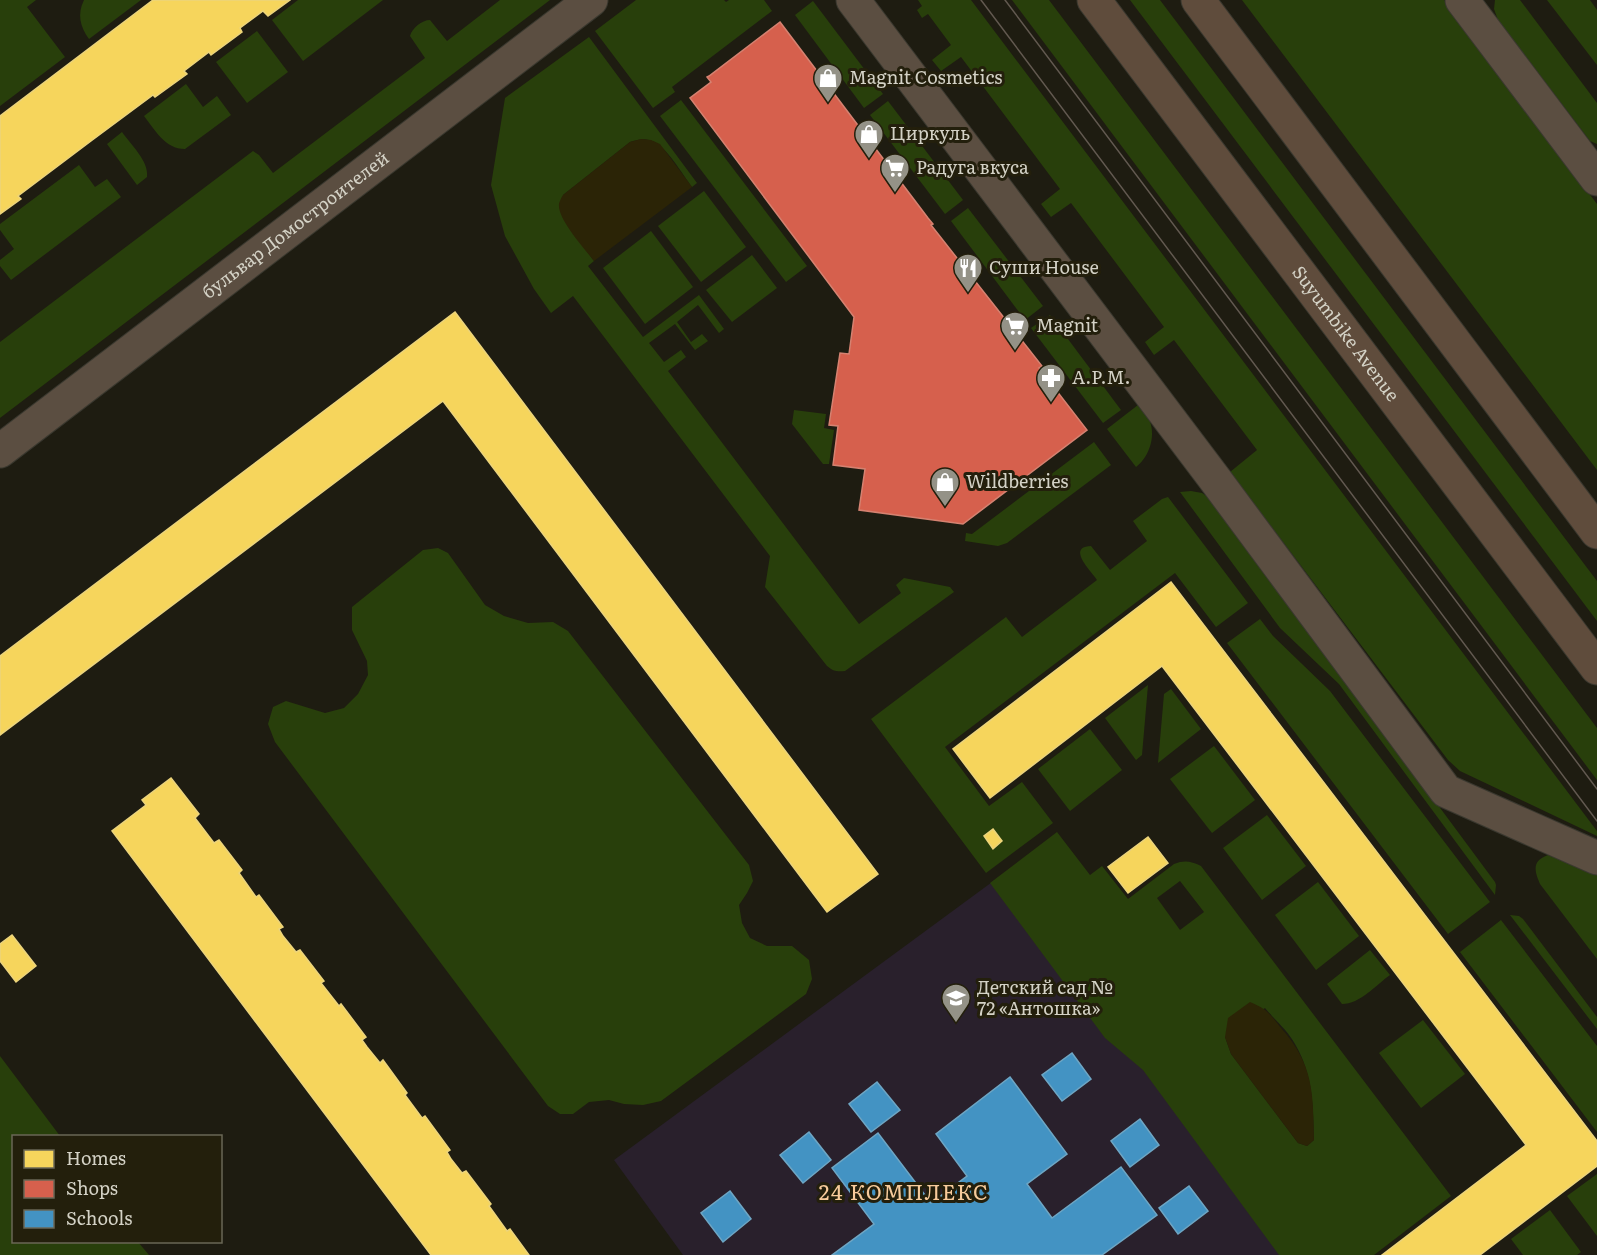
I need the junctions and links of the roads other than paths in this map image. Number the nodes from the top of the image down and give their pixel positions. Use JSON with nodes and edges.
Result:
{"nodes":[{"id":1,"x":591,"y":0,"type":"edge"},
{"id":2,"x":853,"y":0,"type":"edge"},
{"id":3,"x":1094,"y":0,"type":"edge"},
{"id":4,"x":1198,"y":0,"type":"edge"},
{"id":5,"x":1462,"y":0,"type":"edge"},
{"id":6,"x":1597,"y":179,"type":"edge"},
{"id":7,"x":0,"y":452,"type":"edge"},
{"id":8,"x":1597,"y":532,"type":"edge"},
{"id":9,"x":1597,"y":668,"type":"edge"},
{"id":10,"x":1597,"y":858,"type":"edge"}],
"edges":[{"from":1,"to":7,"type":"street","name":"бульвар Домостроителей"},
{"from":2,"to":10,"type":"street"},
{"from":3,"to":9,"type":"main road","name":"Suyumbike Avenue"},
{"from":4,"to":8,"type":"main road"},
{"from":5,"to":6,"type":"street"}]}
